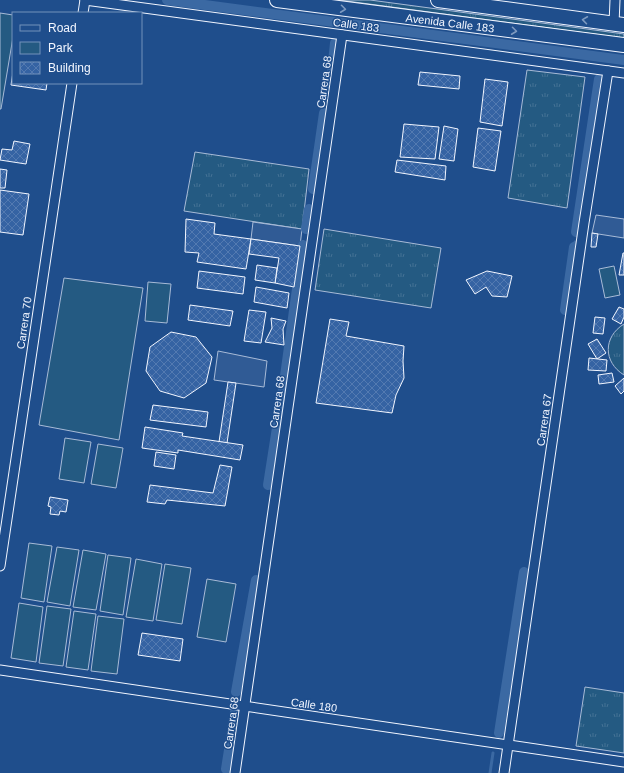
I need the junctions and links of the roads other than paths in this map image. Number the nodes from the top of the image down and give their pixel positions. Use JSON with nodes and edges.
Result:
{"nodes":[{"id":1,"x":85,"y":0,"type":"edge"},
{"id":2,"x":277,"y":0,"type":"edge"},
{"id":3,"x":438,"y":0,"type":"edge"},
{"id":4,"x":615,"y":0,"type":"edge"},
{"id":5,"x":83,"y":12,"type":"edge"},
{"id":6,"x":619,"y":24,"type":"edge"},
{"id":7,"x":342,"y":35,"type":"junction"},
{"id":8,"x":624,"y":45,"type":"edge"},
{"id":9,"x":608,"y":71,"type":"junction"},
{"id":10,"x":624,"y":73,"type":"edge"},
{"id":11,"x":72,"y":84,"type":"edge"},
{"id":12,"x":0,"y":566,"type":"edge"},
{"id":13,"x":0,"y":670,"type":"edge"},
{"id":14,"x":245,"y":707,"type":"junction"},
{"id":15,"x":508,"y":746,"type":"junction"},
{"id":16,"x":624,"y":762,"type":"edge"},
{"id":17,"x":235,"y":773,"type":"edge"},
{"id":18,"x":504,"y":773,"type":"edge"}],
"edges":[{"from":1,"to":5,"type":"street"},
{"from":1,"to":7,"type":"street","name":"Calle 183"},
{"from":2,"to":8,"type":"main road","name":"Avenida Calle 183","one_way":true},
{"from":6,"to":3,"type":"main road","name":"Avenida Calle 183","one_way":true},
{"from":4,"to":6,"type":"street"},
{"from":7,"to":9,"type":"street","name":"Calle 183"},
{"from":7,"to":14,"type":"street","name":"Carrera 68"},
{"from":9,"to":10,"type":"street","name":"Calle 183"},
{"from":9,"to":15,"type":"street","name":"Carrera 67"},
{"from":11,"to":12,"type":"street","name":"Carrera 70"},
{"from":13,"to":14,"type":"street","name":"Calle 180"},
{"from":14,"to":15,"type":"street","name":"Calle 180"},
{"from":14,"to":17,"type":"street","name":"Carrera 68"},
{"from":15,"to":16,"type":"street","name":"Calle 180"},
{"from":15,"to":18,"type":"street","name":"Carrera 67"}]}
